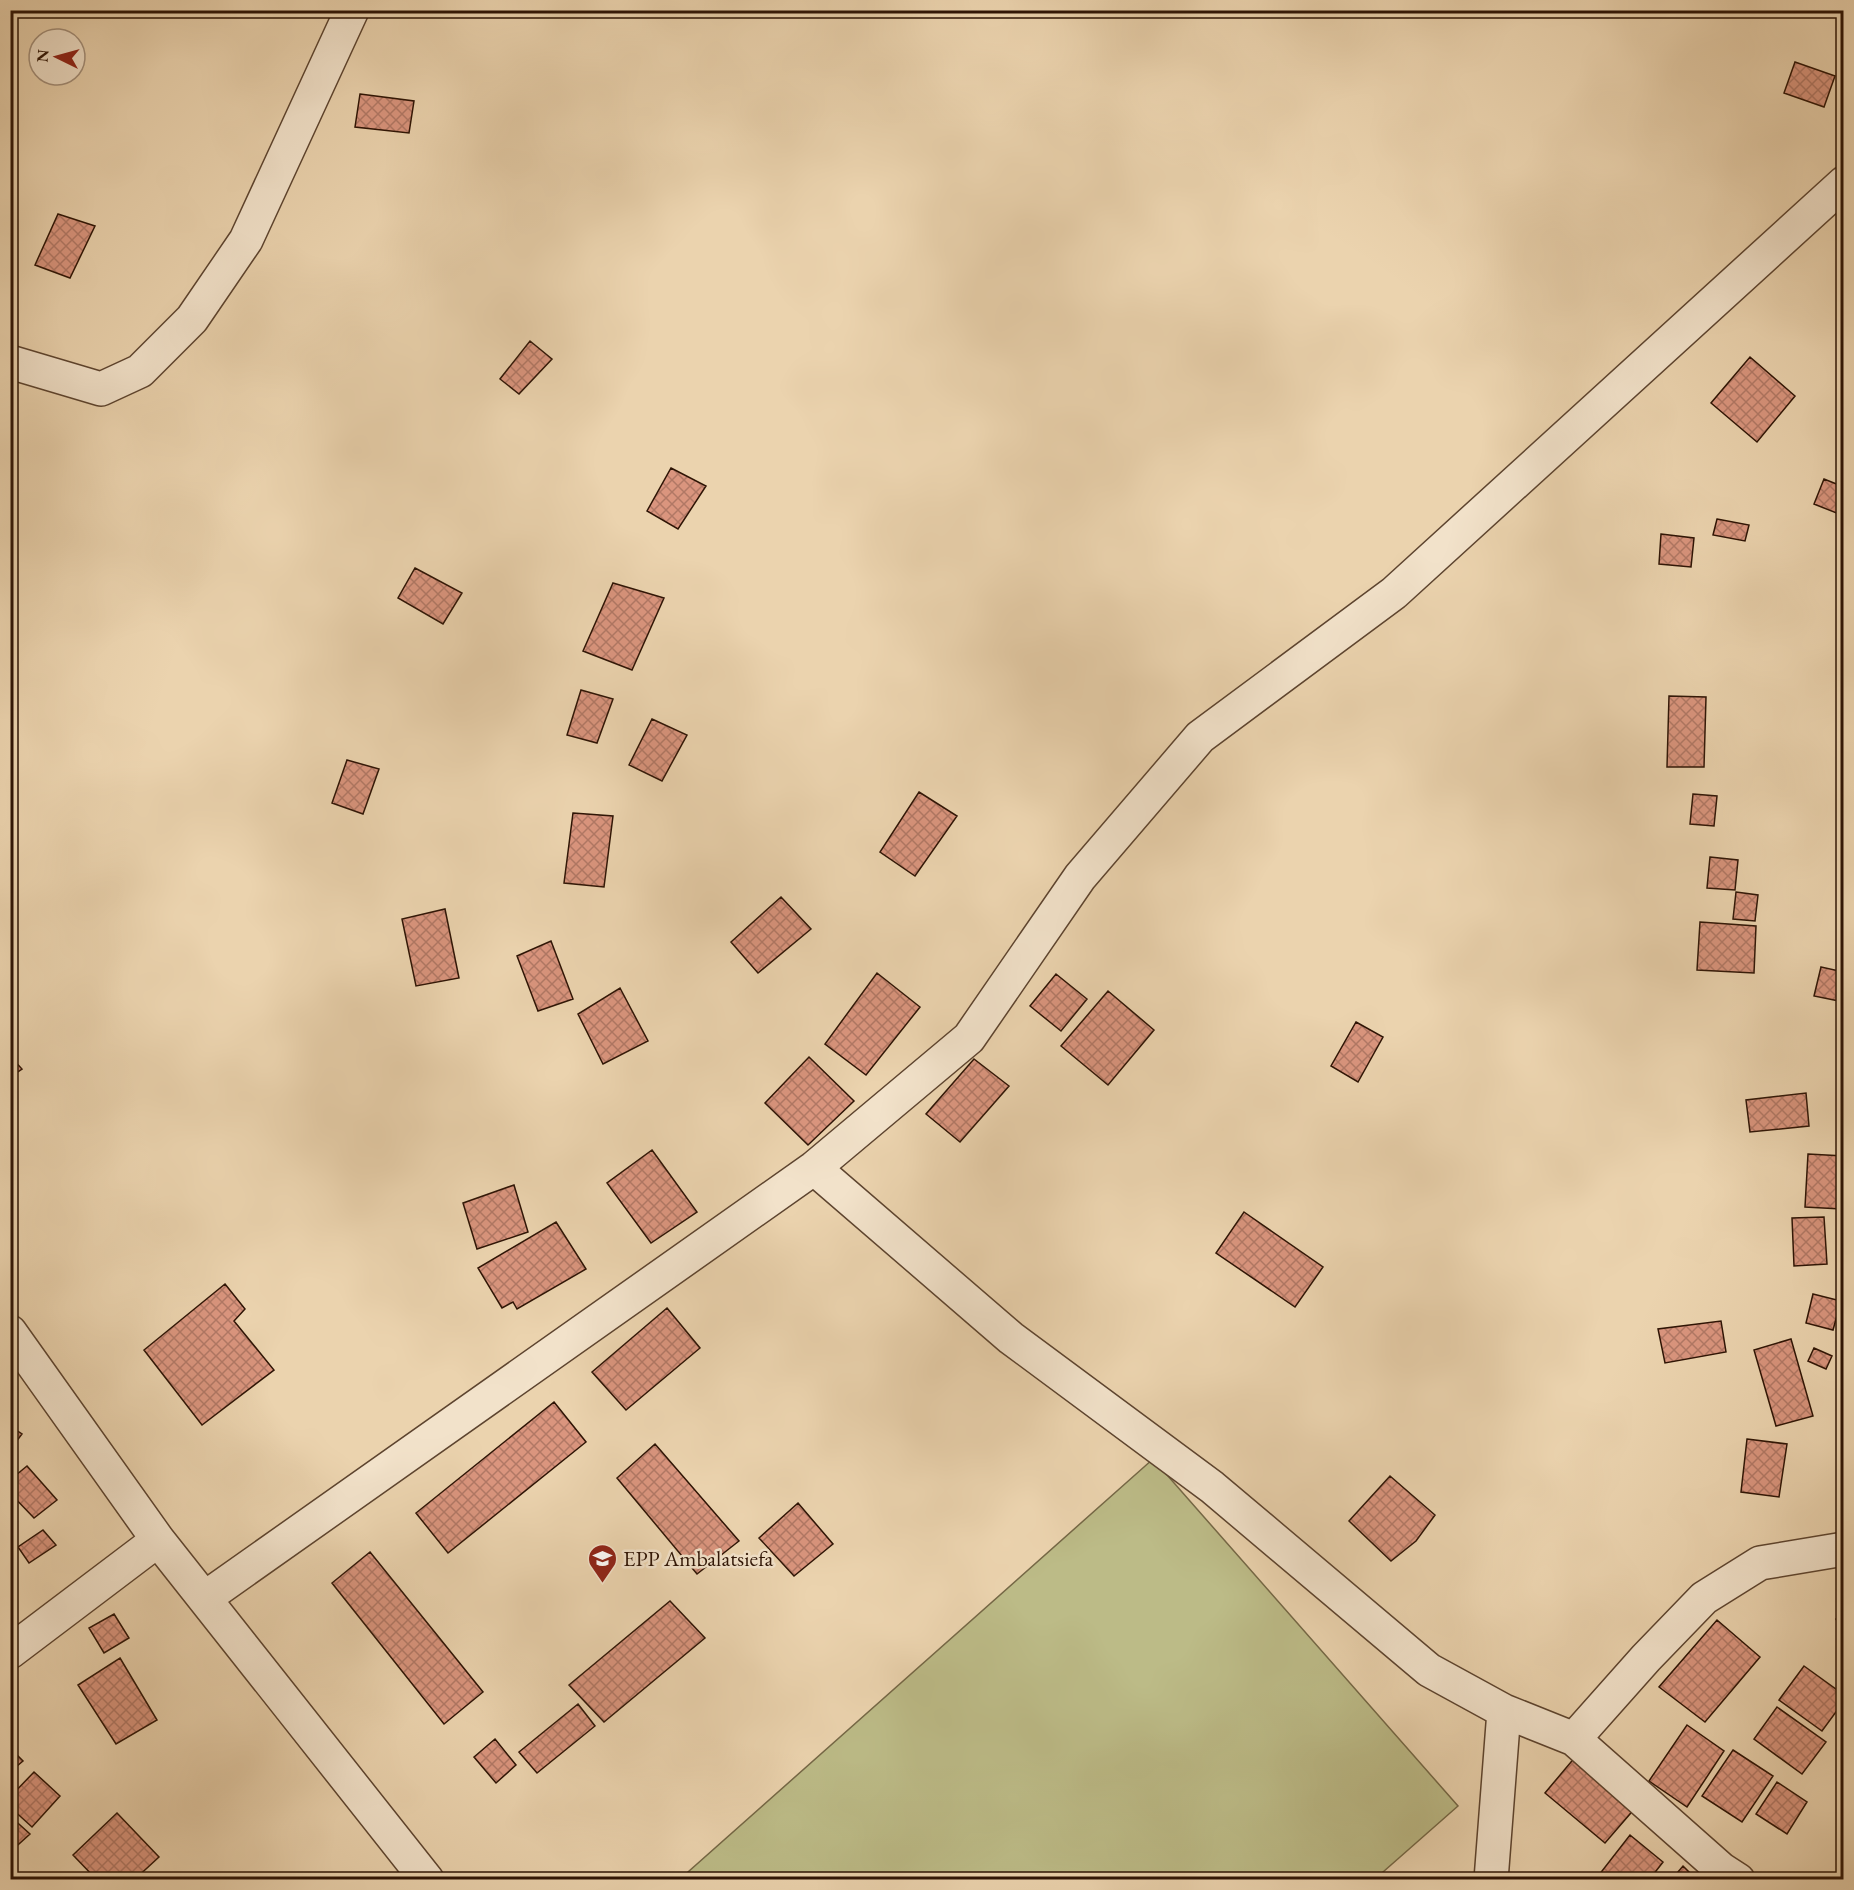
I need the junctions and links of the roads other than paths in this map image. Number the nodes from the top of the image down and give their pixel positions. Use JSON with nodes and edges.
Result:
{"nodes":[{"id":1,"x":352,"y":10,"type":"edge"},
{"id":2,"x":1844,"y":183,"type":"edge"},
{"id":3,"x":10,"y":362,"type":"edge"},
{"id":4,"x":814,"y":1168,"type":"junction"},
{"id":5,"x":10,"y":1332,"type":"edge"},
{"id":6,"x":158,"y":1540,"type":"junction"},
{"id":7,"x":1844,"y":1549,"type":"edge"},
{"id":8,"x":205,"y":1598,"type":"junction"},
{"id":9,"x":10,"y":1652,"type":"edge"},
{"id":10,"x":1504,"y":1711,"type":"junction"},
{"id":11,"x":1574,"y":1739,"type":"junction"},
{"id":12,"x":427,"y":1880,"type":"edge"},
{"id":13,"x":1491,"y":1880,"type":"edge"},
{"id":14,"x":1738,"y":1880,"type":"edge"}],
"edges":[{"from":1,"to":3,"type":"street"},
{"from":2,"to":4,"type":"street"},
{"from":4,"to":8,"type":"street"},
{"from":4,"to":10,"type":"street"},
{"from":5,"to":6,"type":"street"},
{"from":6,"to":8,"type":"street"},
{"from":6,"to":9,"type":"street"},
{"from":7,"to":11,"type":"street"},
{"from":8,"to":12,"type":"street"},
{"from":10,"to":11,"type":"street"},
{"from":10,"to":13,"type":"street"},
{"from":11,"to":14,"type":"street"}]}
